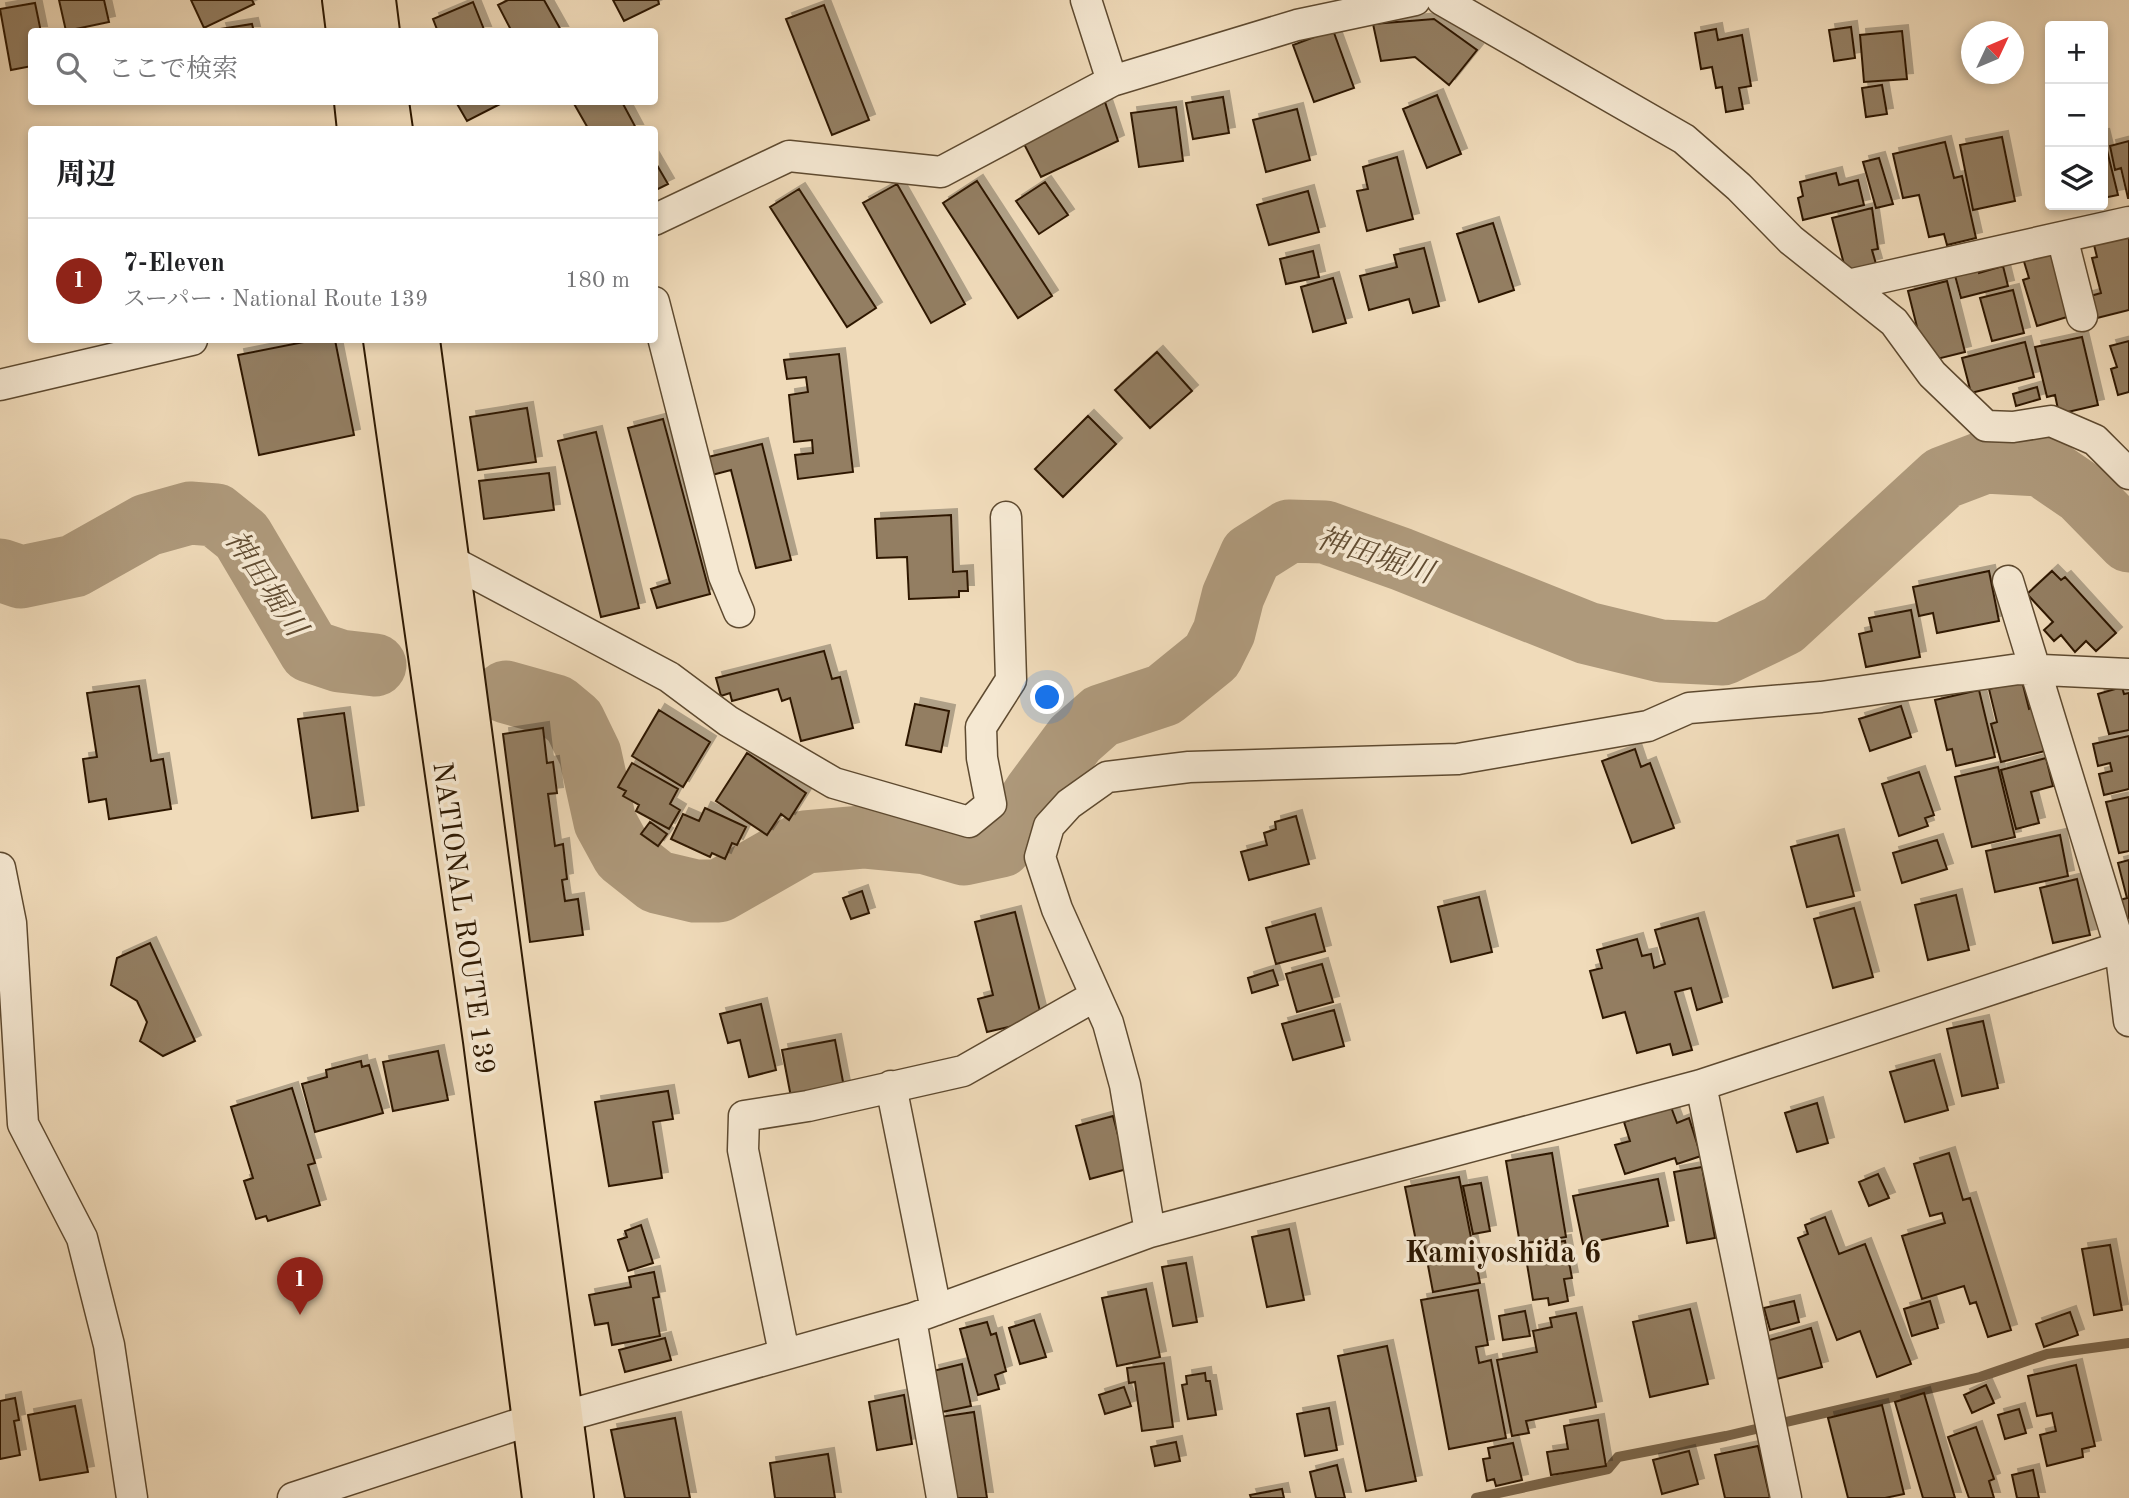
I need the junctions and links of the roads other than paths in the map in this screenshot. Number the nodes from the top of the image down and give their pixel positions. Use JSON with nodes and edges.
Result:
{"nodes":[{"id":1,"x":342,"y":0,"type":"edge"},
{"id":2,"x":376,"y":0,"type":"edge"},
{"id":3,"x":1086,"y":0,"type":"edge"},
{"id":4,"x":1415,"y":0,"type":"edge"},
{"id":5,"x":1442,"y":0,"type":"edge"},
{"id":6,"x":346,"y":28,"type":"edge"},
{"id":7,"x":380,"y":28,"type":"edge"},
{"id":8,"x":1112,"y":81,"type":"junction"},
{"id":9,"x":354,"y":105,"type":"edge"},
{"id":10,"x":389,"y":105,"type":"edge"},
{"id":11,"x":357,"y":126,"type":"edge"},
{"id":12,"x":392,"y":126,"type":"edge"},
{"id":13,"x":658,"y":218,"type":"edge"},
{"id":14,"x":2129,"y":222,"type":"edge"},
{"id":15,"x":2062,"y":237,"type":"junction"},
{"id":16,"x":1848,"y":285,"type":"junction"},
{"id":17,"x":2082,"y":316,"type":"dead end"},
{"id":18,"x":658,"y":318,"type":"edge"},
{"id":19,"x":179,"y":343,"type":"edge"},
{"id":20,"x":383,"y":343,"type":"edge"},
{"id":21,"x":420,"y":343,"type":"edge"},
{"id":22,"x":0,"y":385,"type":"edge"},
{"id":23,"x":2129,"y":474,"type":"edge"},
{"id":24,"x":1006,"y":517,"type":"dead end"},
{"id":25,"x":447,"y":559,"type":"junction"},
{"id":26,"x":2008,"y":581,"type":"dead end"},
{"id":27,"x":738,"y":612,"type":"dead end"},
{"id":28,"x":2035,"y":669,"type":"junction"},
{"id":29,"x":2129,"y":674,"type":"edge"},
{"id":30,"x":0,"y":868,"type":"edge"},
{"id":31,"x":5,"y":924,"type":"edge"},
{"id":32,"x":2125,"y":945,"type":"edge"},
{"id":33,"x":1095,"y":996,"type":"junction"},
{"id":34,"x":8,"y":1010,"type":"edge"},
{"id":35,"x":2129,"y":1021,"type":"edge"},
{"id":36,"x":1701,"y":1085,"type":"junction"},
{"id":37,"x":891,"y":1086,"type":"junction"},
{"id":38,"x":1150,"y":1232,"type":"junction"},
{"id":39,"x":924,"y":1315,"type":"junction"},
{"id":40,"x":784,"y":1353,"type":"junction"},
{"id":41,"x":547,"y":1418,"type":"junction"},
{"id":42,"x":132,"y":1498,"type":"edge"},
{"id":43,"x":293,"y":1498,"type":"edge"},
{"id":44,"x":542,"y":1498,"type":"edge"},
{"id":45,"x":574,"y":1498,"type":"edge"},
{"id":46,"x":942,"y":1498,"type":"edge"},
{"id":47,"x":1786,"y":1498,"type":"edge"}],
"edges":[{"from":1,"to":6,"type":"highway"},
{"from":2,"to":7,"type":"highway"},
{"from":3,"to":8,"type":"street"},
{"from":4,"to":8,"type":"street"},
{"from":5,"to":16,"type":"street"},
{"from":8,"to":13,"type":"street"},
{"from":9,"to":11,"type":"highway"},
{"from":10,"to":12,"type":"highway"},
{"from":14,"to":15,"type":"street"},
{"from":15,"to":16,"type":"street"},
{"from":15,"to":17,"type":"street"},
{"from":16,"to":23,"type":"street"},
{"from":18,"to":27,"type":"street"},
{"from":19,"to":22,"type":"street"},
{"from":20,"to":41,"type":"highway","name":"NATIONAL ROUTE 139"},
{"from":21,"to":25,"type":"highway","name":"NATIONAL ROUTE 139"},
{"from":24,"to":25,"type":"street"},
{"from":25,"to":41,"type":"highway","name":"NATIONAL ROUTE 139"},
{"from":26,"to":28,"type":"street"},
{"from":28,"to":29,"type":"street"},
{"from":28,"to":32,"type":"street"},
{"from":28,"to":33,"type":"street"},
{"from":30,"to":31,"type":"street"},
{"from":31,"to":34,"type":"street"},
{"from":32,"to":35,"type":"street"},
{"from":32,"to":36,"type":"street"},
{"from":33,"to":37,"type":"street"},
{"from":33,"to":38,"type":"street"},
{"from":34,"to":42,"type":"street"},
{"from":36,"to":38,"type":"street"},
{"from":36,"to":47,"type":"street"},
{"from":37,"to":39,"type":"street"},
{"from":37,"to":40,"type":"street"},
{"from":38,"to":39,"type":"street"},
{"from":39,"to":40,"type":"street"},
{"from":39,"to":46,"type":"street"},
{"from":40,"to":41,"type":"street"},
{"from":41,"to":43,"type":"street"},
{"from":41,"to":44,"type":"highway","name":"NATIONAL ROUTE 139"},
{"from":41,"to":45,"type":"highway","name":"NATIONAL ROUTE 139"}]}
